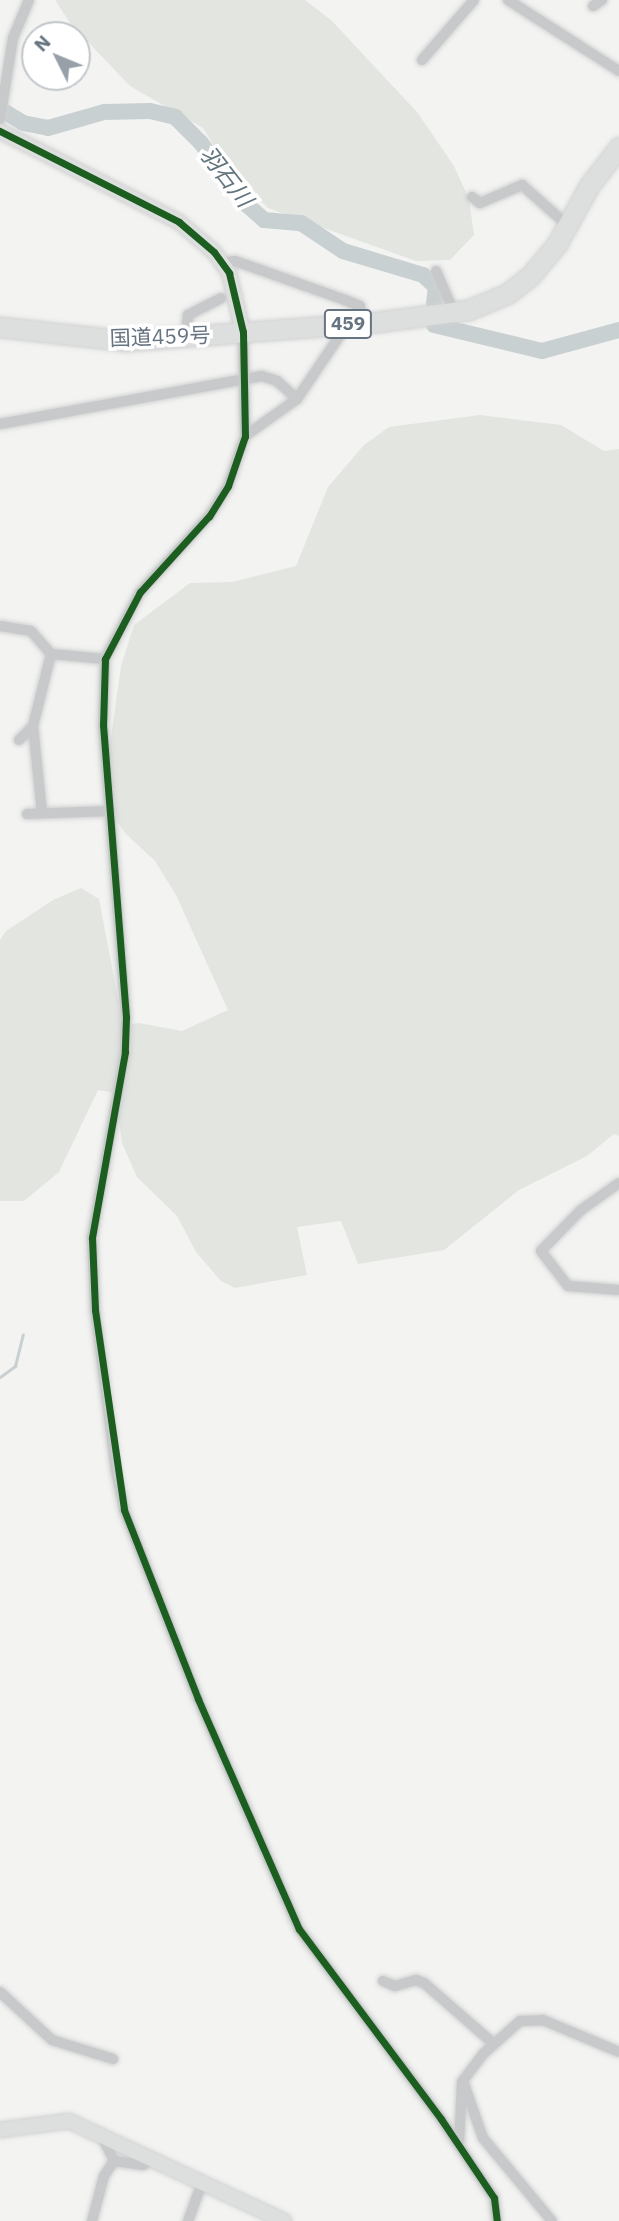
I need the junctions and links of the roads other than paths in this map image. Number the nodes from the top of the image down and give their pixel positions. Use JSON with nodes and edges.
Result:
{"nodes":[{"id":1,"x":29,"y":0,"type":"edge"},
{"id":2,"x":474,"y":0,"type":"edge"},
{"id":3,"x":509,"y":0,"type":"edge"},
{"id":4,"x":422,"y":60,"type":"dead end"},
{"id":5,"x":619,"y":72,"type":"edge"},
{"id":6,"x":0,"y":122,"type":"edge"},
{"id":7,"x":619,"y":147,"type":"edge"},
{"id":8,"x":472,"y":197,"type":"dead end"},
{"id":9,"x":567,"y":225,"type":"junction"},
{"id":10,"x":222,"y":263,"type":"junction"},
{"id":11,"x":436,"y":271,"type":"dead end"},
{"id":12,"x":220,"y":298,"type":"dead end"},
{"id":13,"x":454,"y":312,"type":"junction"},
{"id":14,"x":363,"y":323,"type":"junction"},
{"id":15,"x":340,"y":325,"type":"junction"},
{"id":16,"x":0,"y":327,"type":"edge"},
{"id":17,"x":243,"y":332,"type":"junction"},
{"id":18,"x":186,"y":338,"type":"junction"},
{"id":19,"x":245,"y":378,"type":"junction"},
{"id":20,"x":297,"y":399,"type":"junction"},
{"id":21,"x":0,"y":424,"type":"edge"},
{"id":22,"x":245,"y":436,"type":"junction"},
{"id":23,"x":0,"y":626,"type":"edge"},
{"id":24,"x":51,"y":654,"type":"junction"},
{"id":25,"x":105,"y":659,"type":"junction"},
{"id":26,"x":33,"y":726,"type":"junction"},
{"id":27,"x":19,"y":740,"type":"dead end"},
{"id":28,"x":110,"y":811,"type":"junction"},
{"id":29,"x":42,"y":813,"type":"junction"},
{"id":30,"x":27,"y":814,"type":"dead end"},
{"id":31,"x":619,"y":1183,"type":"edge"},
{"id":32,"x":619,"y":1290,"type":"edge"},
{"id":33,"x":383,"y":1981,"type":"dead end"},
{"id":34,"x":0,"y":1992,"type":"edge"},
{"id":35,"x":494,"y":2044,"type":"junction"},
{"id":36,"x":619,"y":2052,"type":"edge"},
{"id":37,"x":113,"y":2059,"type":"dead end"},
{"id":38,"x":463,"y":2081,"type":"junction"},
{"id":39,"x":0,"y":2130,"type":"edge"},
{"id":40,"x":101,"y":2134,"type":"junction"},
{"id":41,"x":458,"y":2145,"type":"junction"},
{"id":42,"x":154,"y":2160,"type":"junction"},
{"id":43,"x":114,"y":2161,"type":"junction"},
{"id":44,"x":202,"y":2183,"type":"junction"},
{"id":45,"x":92,"y":2221,"type":"edge"},
{"id":46,"x":188,"y":2221,"type":"edge"},
{"id":47,"x":284,"y":2221,"type":"edge"},
{"id":48,"x":497,"y":2221,"type":"edge"},
{"id":49,"x":552,"y":2221,"type":"edge"}],
"edges":[{"from":1,"to":6,"type":"street"},
{"from":2,"to":4,"type":"street"},
{"from":3,"to":5,"type":"street"},
{"from":6,"to":10,"type":"street"},
{"from":7,"to":9,"type":"highway","name":"国道459号","number":"459"},
{"from":8,"to":9,"type":"street"},
{"from":9,"to":13,"type":"highway","name":"国道459号","number":"459"},
{"from":10,"to":14,"type":"street"},
{"from":10,"to":17,"type":"street"},
{"from":11,"to":13,"type":"street"},
{"from":12,"to":18,"type":"street"},
{"from":13,"to":14,"type":"highway","name":"国道459号","number":"459"},
{"from":14,"to":15,"type":"highway","name":"国道459号","number":"459"},
{"from":15,"to":17,"type":"highway","name":"国道459号","number":"459"},
{"from":15,"to":20,"type":"street"},
{"from":16,"to":18,"type":"highway","name":"国道459号","number":"459"},
{"from":17,"to":18,"type":"highway","name":"国道459号","number":"459"},
{"from":17,"to":19,"type":"street"},
{"from":19,"to":20,"type":"street"},
{"from":19,"to":21,"type":"street"},
{"from":19,"to":22,"type":"street"},
{"from":20,"to":22,"type":"street"},
{"from":22,"to":25,"type":"street"},
{"from":23,"to":24,"type":"street"},
{"from":24,"to":25,"type":"street"},
{"from":24,"to":26,"type":"street"},
{"from":25,"to":28,"type":"street"},
{"from":26,"to":27,"type":"street"},
{"from":26,"to":29,"type":"street"},
{"from":28,"to":29,"type":"street"},
{"from":28,"to":41,"type":"street"},
{"from":29,"to":30,"type":"street"},
{"from":31,"to":32,"type":"street"},
{"from":33,"to":35,"type":"street"},
{"from":34,"to":37,"type":"street"},
{"from":35,"to":36,"type":"street"},
{"from":35,"to":38,"type":"street"},
{"from":38,"to":41,"type":"street"},
{"from":38,"to":49,"type":"street"},
{"from":39,"to":40,"type":"street"},
{"from":40,"to":42,"type":"street"},
{"from":40,"to":43,"type":"street"},
{"from":41,"to":48,"type":"street"},
{"from":42,"to":43,"type":"street"},
{"from":42,"to":44,"type":"street"},
{"from":43,"to":45,"type":"street"},
{"from":44,"to":46,"type":"street"},
{"from":44,"to":47,"type":"street"}]}
